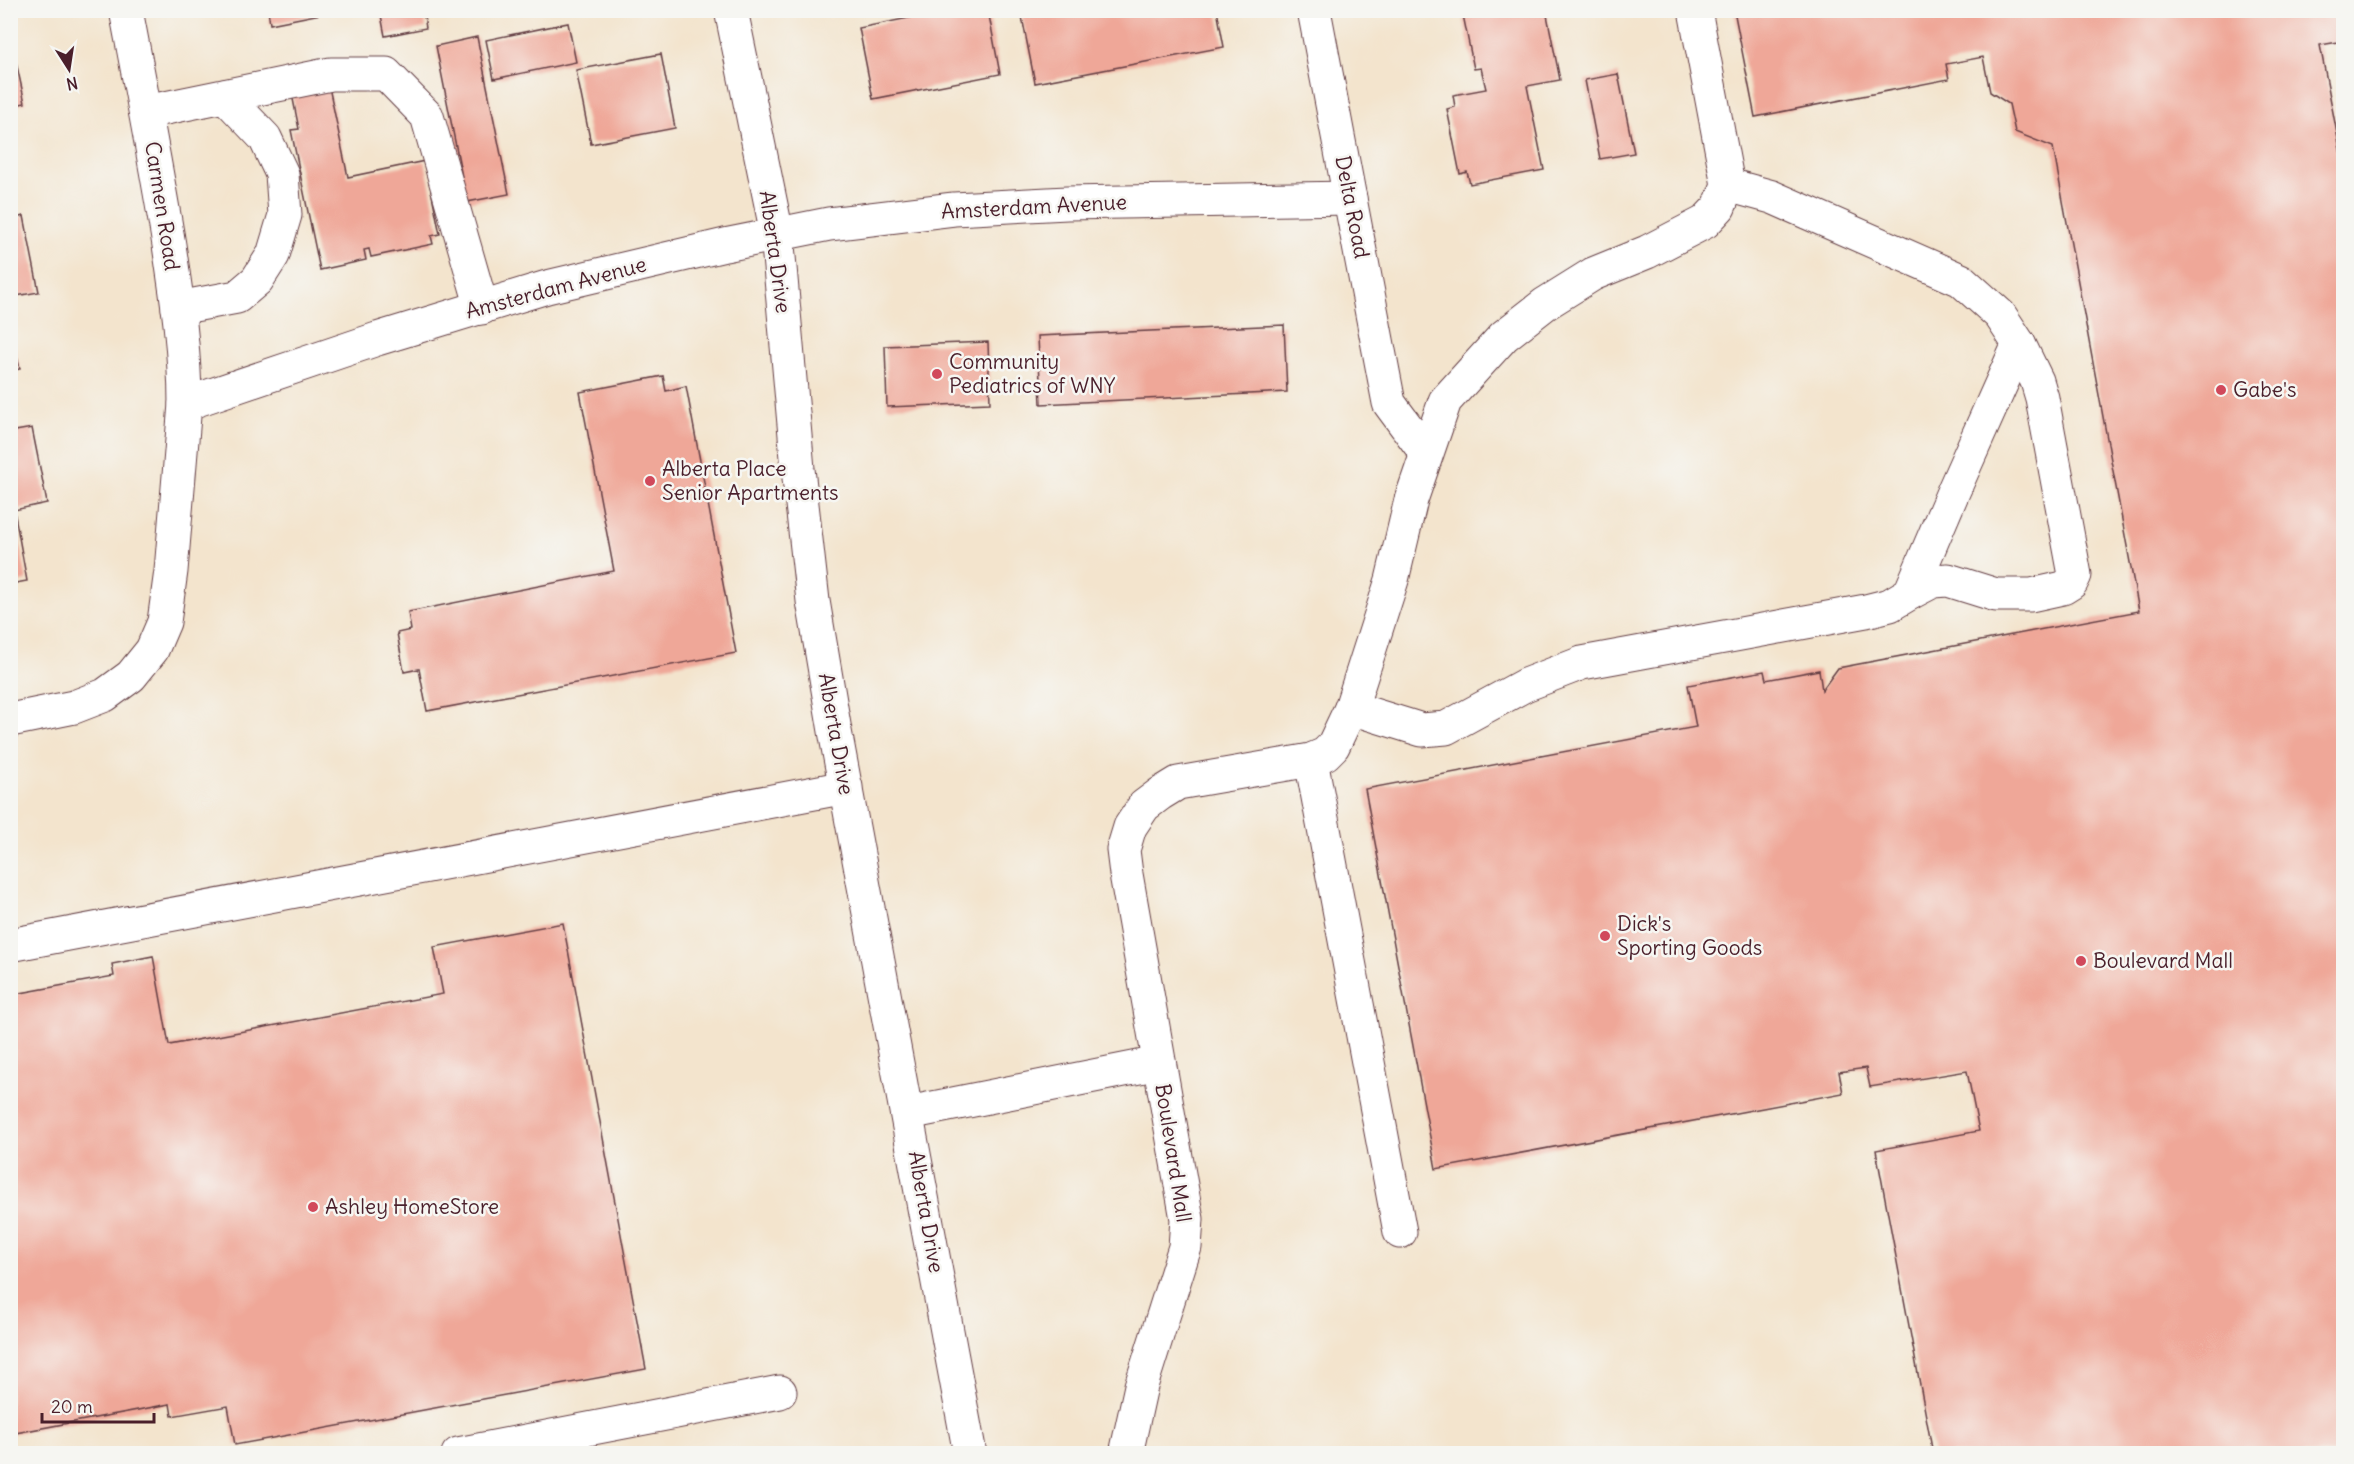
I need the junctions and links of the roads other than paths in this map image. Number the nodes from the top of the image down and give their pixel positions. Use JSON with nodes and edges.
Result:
{"nodes":[{"id":1,"x":126,"y":10,"type":"edge"},
{"id":2,"x":731,"y":10,"type":"edge"},
{"id":3,"x":1314,"y":10,"type":"edge"},
{"id":4,"x":1695,"y":10,"type":"edge"},
{"id":5,"x":225,"y":96,"type":"junction"},
{"id":6,"x":146,"y":112,"type":"junction"},
{"id":7,"x":1728,"y":185,"type":"junction"},
{"id":8,"x":1350,"y":198,"type":"junction"},
{"id":9,"x":777,"y":234,"type":"junction"},
{"id":10,"x":178,"y":308,"type":"junction"},
{"id":11,"x":482,"y":308,"type":"junction"},
{"id":12,"x":2019,"y":344,"type":"junction"},
{"id":13,"x":185,"y":404,"type":"junction"},
{"id":14,"x":1426,"y":453,"type":"junction"},
{"id":15,"x":1910,"y":593,"type":"junction"},
{"id":16,"x":1351,"y":708,"type":"junction"},
{"id":17,"x":10,"y":720,"type":"edge"},
{"id":18,"x":1311,"y":760,"type":"junction"},
{"id":19,"x":846,"y":787,"type":"junction"},
{"id":20,"x":10,"y":945,"type":"edge"},
{"id":21,"x":1159,"y":1063,"type":"junction"},
{"id":22,"x":908,"y":1113,"type":"junction"},
{"id":23,"x":1400,"y":1232,"type":"dead end"},
{"id":24,"x":780,"y":1392,"type":"dead end"},
{"id":25,"x":458,"y":1454,"type":"edge"},
{"id":26,"x":970,"y":1454,"type":"edge"},
{"id":27,"x":1126,"y":1454,"type":"edge"}],
"edges":[{"from":1,"to":6,"type":"street","name":"Carmen Road"},
{"from":2,"to":9,"type":"street","name":"Alberta Drive"},
{"from":3,"to":8,"type":"street","name":"Delta Road"},
{"from":4,"to":7,"type":"street"},
{"from":5,"to":6,"type":"street"},
{"from":5,"to":10,"type":"street"},
{"from":5,"to":11,"type":"street"},
{"from":6,"to":10,"type":"street","name":"Carmen Road"},
{"from":7,"to":12,"type":"street"},
{"from":7,"to":14,"type":"street"},
{"from":8,"to":9,"type":"street","name":"Amsterdam Avenue"},
{"from":8,"to":14,"type":"street","name":"Delta Road"},
{"from":9,"to":11,"type":"street","name":"Amsterdam Avenue"},
{"from":9,"to":19,"type":"street","name":"Alberta Drive"},
{"from":10,"to":13,"type":"street","name":"Carmen Road"},
{"from":11,"to":13,"type":"street","name":"Amsterdam Avenue"},
{"from":12,"to":15,"type":"street"},
{"from":12,"to":15,"type":"street"},
{"from":13,"to":17,"type":"street"},
{"from":14,"to":16,"type":"street"},
{"from":15,"to":16,"type":"street"},
{"from":16,"to":18,"type":"street"},
{"from":18,"to":21,"type":"street"},
{"from":18,"to":23,"type":"street"},
{"from":19,"to":20,"type":"street"},
{"from":19,"to":22,"type":"street","name":"Alberta Drive"},
{"from":21,"to":22,"type":"street","name":"Boulevard Mall"},
{"from":21,"to":27,"type":"street","name":"Boulevard Mall"},
{"from":22,"to":26,"type":"street","name":"Alberta Drive"},
{"from":24,"to":25,"type":"street"}]}
